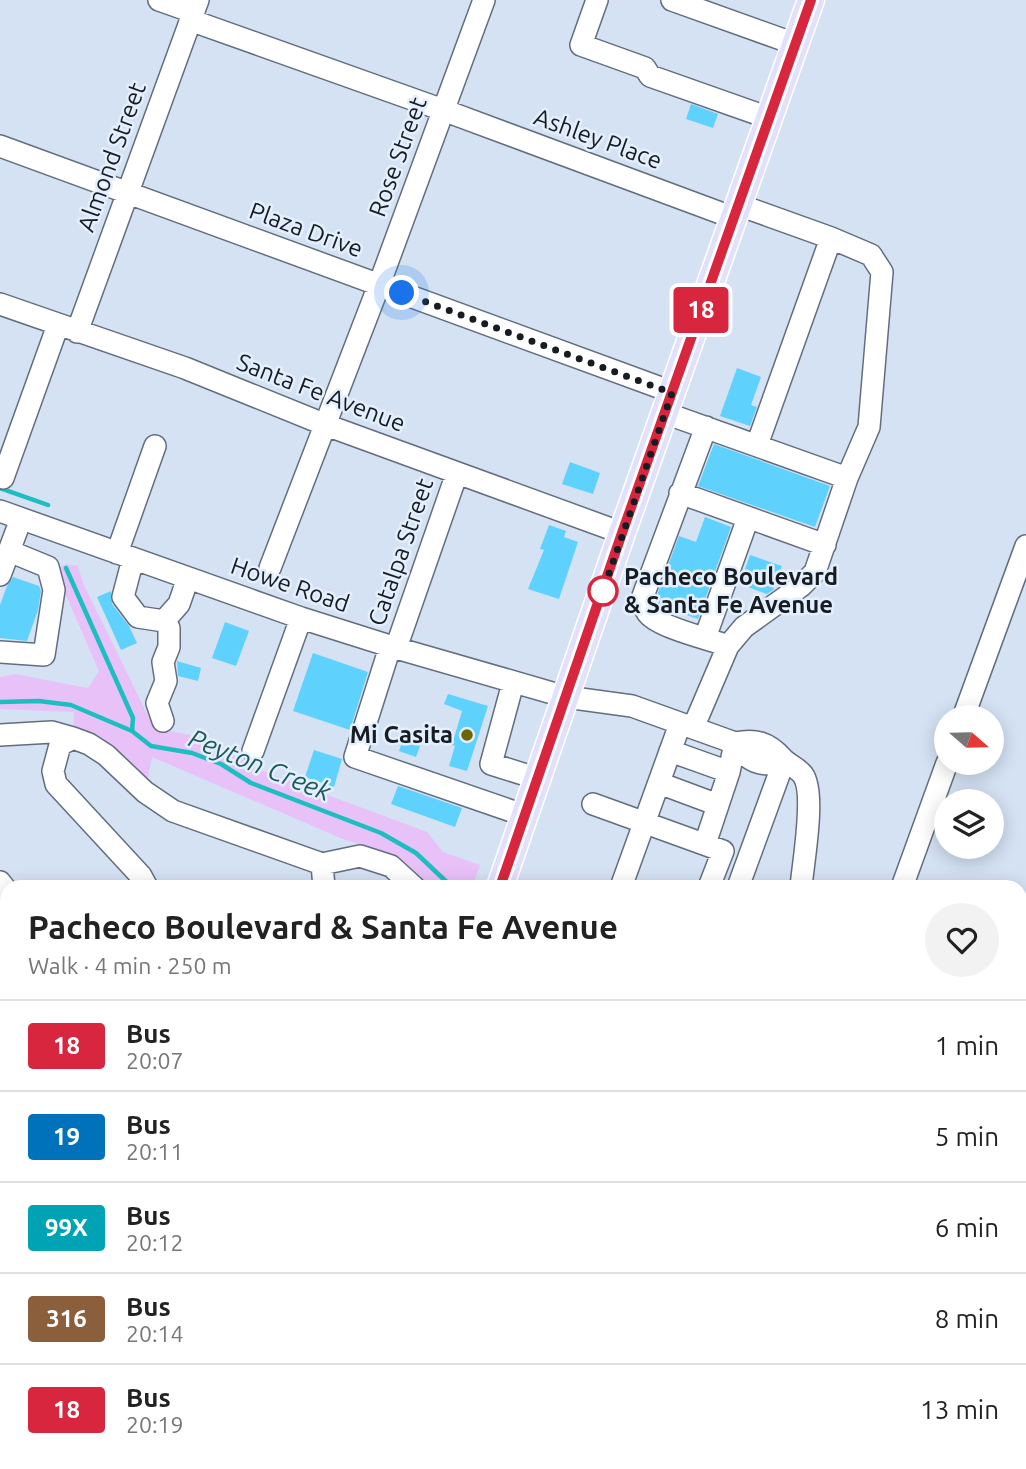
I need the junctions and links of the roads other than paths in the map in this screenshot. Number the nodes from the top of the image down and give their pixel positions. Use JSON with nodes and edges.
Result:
{"nodes":[{"id":1,"x":159,"y":0,"type":"edge"},
{"id":2,"x":484,"y":0,"type":"edge"},
{"id":3,"x":597,"y":0,"type":"edge"},
{"id":4,"x":672,"y":0,"type":"edge"},
{"id":5,"x":811,"y":0,"type":"edge"},
{"id":6,"x":194,"y":11,"type":"edge"},
{"id":7,"x":796,"y":44,"type":"junction"},
{"id":8,"x":443,"y":110,"type":"junction"},
{"id":9,"x":769,"y":118,"type":"junction"},
{"id":10,"x":0,"y":146,"type":"edge"},
{"id":11,"x":127,"y":192,"type":"junction"},
{"id":12,"x":736,"y":211,"type":"junction"},
{"id":13,"x":831,"y":238,"type":"junction"},
{"id":14,"x":379,"y":285,"type":"junction"},
{"id":15,"x":0,"y":304,"type":"edge"},
{"id":16,"x":67,"y":329,"type":"junction"},
{"id":17,"x":669,"y":403,"type":"junction"},
{"id":18,"x":326,"y":425,"type":"junction"},
{"id":19,"x":706,"y":426,"type":"junction"},
{"id":20,"x":757,"y":445,"type":"junction"},
{"id":21,"x":155,"y":446,"type":"dead end"},
{"id":22,"x":457,"y":473,"type":"junction"},
{"id":23,"x":3,"y":478,"type":"dead end"},
{"id":24,"x":847,"y":478,"type":"junction"},
{"id":25,"x":680,"y":493,"type":"junction"},
{"id":26,"x":0,"y":511,"type":"edge"},
{"id":27,"x":748,"y":518,"type":"junction"},
{"id":28,"x":20,"y":519,"type":"junction"},
{"id":29,"x":622,"y":533,"type":"junction"},
{"id":30,"x":825,"y":545,"type":"junction"},
{"id":31,"x":1026,"y":546,"type":"edge"},
{"id":32,"x":9,"y":551,"type":"junction"},
{"id":33,"x":125,"y":556,"type":"junction"},
{"id":34,"x":270,"y":568,"type":"dead end"},
{"id":35,"x":0,"y":575,"type":"edge"},
{"id":36,"x":188,"y":579,"type":"junction"},
{"id":37,"x":301,"y":618,"type":"junction"},
{"id":38,"x":164,"y":621,"type":"junction"},
{"id":39,"x":705,"y":638,"type":"junction"},
{"id":40,"x":728,"y":646,"type":"junction"},
{"id":41,"x":393,"y":648,"type":"junction"},
{"id":42,"x":0,"y":652,"type":"edge"},
{"id":43,"x":513,"y":683,"type":"junction"},
{"id":44,"x":566,"y":698,"type":"junction"},
{"id":45,"x":968,"y":705,"type":"edge"},
{"id":46,"x":163,"y":720,"type":"dead end"},
{"id":47,"x":687,"y":726,"type":"junction"},
{"id":48,"x":0,"y":735,"type":"edge"},
{"id":49,"x":73,"y":738,"type":"junction"},
{"id":50,"x":735,"y":743,"type":"junction"},
{"id":51,"x":253,"y":751,"type":"dead end"},
{"id":52,"x":670,"y":751,"type":"junction"},
{"id":53,"x":784,"y":761,"type":"junction"},
{"id":54,"x":729,"y":772,"type":"junction"},
{"id":55,"x":943,"y":775,"type":"edge"},
{"id":56,"x":539,"y":779,"type":"junction"},
{"id":57,"x":659,"y":783,"type":"junction"},
{"id":58,"x":593,"y":804,"type":"dead end"},
{"id":59,"x":718,"y":805,"type":"junction"},
{"id":60,"x":526,"y":816,"type":"junction"},
{"id":61,"x":645,"y":822,"type":"junction"},
{"id":62,"x":705,"y":844,"type":"junction"},
{"id":63,"x":322,"y":864,"type":"junction"},
{"id":64,"x":143,"y":880,"type":"edge"},
{"id":65,"x":323,"y":880,"type":"edge"},
{"id":66,"x":406,"y":880,"type":"edge"},
{"id":67,"x":503,"y":880,"type":"edge"},
{"id":68,"x":624,"y":880,"type":"edge"},
{"id":69,"x":712,"y":880,"type":"edge"},
{"id":70,"x":741,"y":880,"type":"edge"},
{"id":71,"x":802,"y":880,"type":"edge"},
{"id":72,"x":905,"y":880,"type":"edge"}],
"edges":[{"from":1,"to":6,"type":"street","name":"Ashley Place"},
{"from":2,"to":8,"type":"street","name":"Rose Street"},
{"from":3,"to":9,"type":"street"},
{"from":4,"to":7,"type":"street"},
{"from":5,"to":7,"type":"main road"},
{"from":6,"to":8,"type":"street","name":"Ashley Place"},
{"from":6,"to":11,"type":"street","name":"Almond Street"},
{"from":7,"to":9,"type":"main road"},
{"from":8,"to":12,"type":"street","name":"Ashley Place"},
{"from":8,"to":14,"type":"street","name":"Rose Street"},
{"from":9,"to":12,"type":"main road"},
{"from":10,"to":11,"type":"street","name":"Plaza Drive"},
{"from":11,"to":14,"type":"street","name":"Plaza Drive"},
{"from":11,"to":16,"type":"street","name":"Almond Street"},
{"from":12,"to":13,"type":"street","name":"Ashley Place"},
{"from":12,"to":17,"type":"main road"},
{"from":13,"to":20,"type":"street"},
{"from":13,"to":24,"type":"street","name":"Ashley Place"},
{"from":14,"to":17,"type":"street","name":"Plaza Drive"},
{"from":14,"to":18,"type":"street","name":"Rose Street"},
{"from":15,"to":16,"type":"street","name":"Santa Fe Avenue"},
{"from":16,"to":18,"type":"street","name":"Santa Fe Avenue"},
{"from":16,"to":23,"type":"street","name":"Almond Street"},
{"from":17,"to":19,"type":"street","name":"Plaza Drive"},
{"from":17,"to":29,"type":"main road"},
{"from":18,"to":22,"type":"street","name":"Santa Fe Avenue"},
{"from":18,"to":34,"type":"street","name":"Rose Street"},
{"from":19,"to":20,"type":"street","name":"Plaza Drive"},
{"from":19,"to":25,"type":"street"},
{"from":20,"to":24,"type":"street","name":"Plaza Drive"},
{"from":21,"to":33,"type":"street"},
{"from":22,"to":29,"type":"street","name":"Santa Fe Avenue"},
{"from":22,"to":41,"type":"street","name":"Catalpa Street"},
{"from":24,"to":30,"type":"street","name":"Ashley Place"},
{"from":25,"to":27,"type":"street"},
{"from":25,"to":39,"type":"street"},
{"from":26,"to":28,"type":"street","name":"Howe Road"},
{"from":27,"to":30,"type":"street"},
{"from":27,"to":39,"type":"street"},
{"from":28,"to":32,"type":"street"},
{"from":28,"to":33,"type":"street","name":"Howe Road"},
{"from":29,"to":44,"type":"main road"},
{"from":30,"to":40,"type":"street","name":"Ashley Place"},
{"from":31,"to":45,"type":"street"},
{"from":32,"to":35,"type":"street"},
{"from":32,"to":42,"type":"street"},
{"from":33,"to":36,"type":"street","name":"Howe Road"},
{"from":33,"to":38,"type":"street"},
{"from":36,"to":37,"type":"street","name":"Howe Road"},
{"from":36,"to":38,"type":"street"},
{"from":37,"to":41,"type":"street","name":"Howe Road"},
{"from":37,"to":51,"type":"street"},
{"from":38,"to":46,"type":"street"},
{"from":39,"to":40,"type":"street"},
{"from":40,"to":47,"type":"street","name":"Ashley Place"},
{"from":41,"to":43,"type":"street","name":"Howe Road"},
{"from":41,"to":60,"type":"street","name":"Catalpa Street"},
{"from":43,"to":44,"type":"street","name":"Howe Road"},
{"from":43,"to":56,"type":"street"},
{"from":44,"to":47,"type":"street","name":"Howe Road"},
{"from":44,"to":56,"type":"main road"},
{"from":47,"to":50,"type":"street","name":"Howe Road"},
{"from":47,"to":52,"type":"street","name":"Ashley Place"},
{"from":48,"to":49,"type":"street"},
{"from":49,"to":63,"type":"street"},
{"from":49,"to":64,"type":"street"},
{"from":50,"to":53,"type":"street","name":"Howe Road"},
{"from":50,"to":54,"type":"street"},
{"from":52,"to":54,"type":"street"},
{"from":52,"to":57,"type":"street","name":"Ashley Place"},
{"from":53,"to":70,"type":"street"},
{"from":53,"to":71,"type":"street"},
{"from":54,"to":59,"type":"street"},
{"from":55,"to":72,"type":"street"},
{"from":56,"to":60,"type":"main road"},
{"from":57,"to":59,"type":"street"},
{"from":57,"to":61,"type":"street","name":"Ashley Place"},
{"from":58,"to":61,"type":"street"},
{"from":59,"to":62,"type":"street"},
{"from":60,"to":67,"type":"main road"},
{"from":61,"to":62,"type":"street"},
{"from":61,"to":68,"type":"street","name":"Ashley Place"},
{"from":62,"to":69,"type":"street"},
{"from":63,"to":65,"type":"street"},
{"from":63,"to":66,"type":"street"}]}
